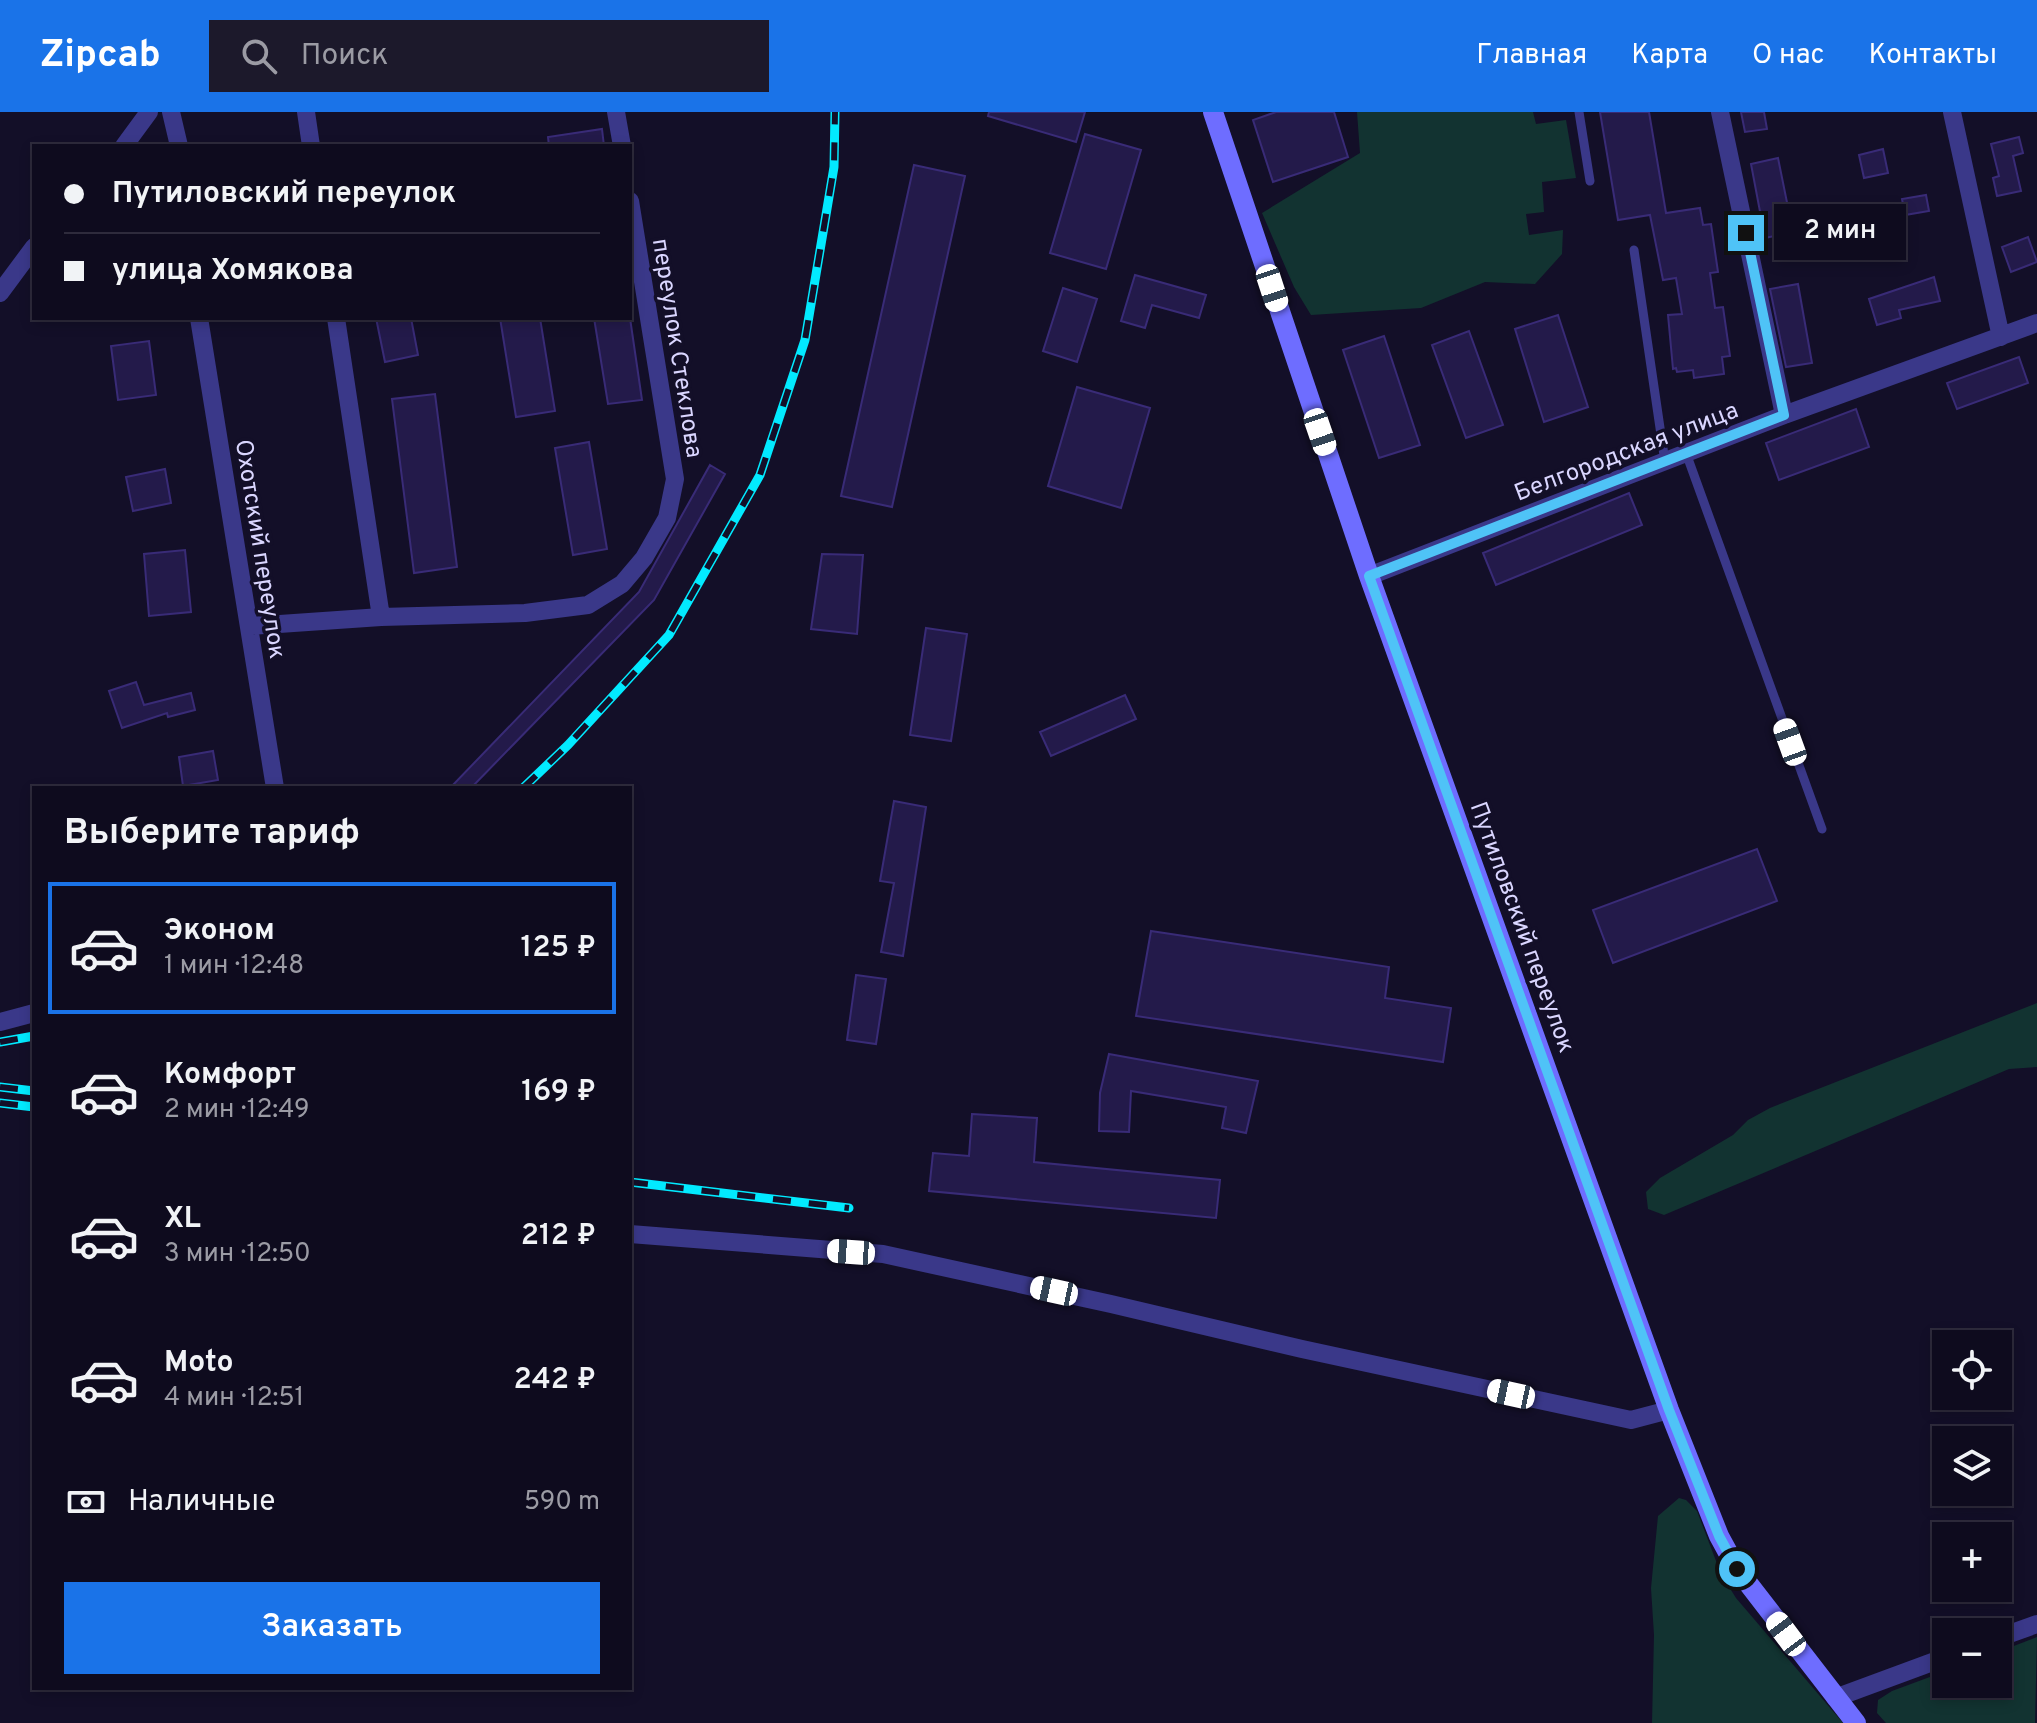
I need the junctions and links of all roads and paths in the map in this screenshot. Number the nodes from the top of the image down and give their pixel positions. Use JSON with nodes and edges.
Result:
{"nodes":[{"id":1,"x":149,"y":112,"type":"edge"},
{"id":2,"x":171,"y":112,"type":"edge"},
{"id":3,"x":306,"y":112,"type":"edge"},
{"id":4,"x":616,"y":112,"type":"edge"},
{"id":5,"x":1213,"y":112,"type":"edge"},
{"id":6,"x":1579,"y":112,"type":"edge"},
{"id":7,"x":1720,"y":112,"type":"edge"},
{"id":8,"x":1952,"y":112,"type":"edge"},
{"id":9,"x":125,"y":144,"type":"edge"},
{"id":10,"x":179,"y":144,"type":"edge"},
{"id":11,"x":311,"y":144,"type":"edge"},
{"id":12,"x":622,"y":144,"type":"edge"},
{"id":13,"x":1590,"y":181,"type":"dead end"},
{"id":14,"x":632,"y":213,"type":"edge"},
{"id":15,"x":32,"y":250,"type":"edge"},
{"id":16,"x":1634,"y":250,"type":"dead end"},
{"id":17,"x":0,"y":293,"type":"edge"},
{"id":18,"x":199,"y":320,"type":"edge"},
{"id":19,"x":336,"y":320,"type":"edge"},
{"id":20,"x":2037,"y":323,"type":"edge"},
{"id":21,"x":2001,"y":337,"type":"junction"},
{"id":22,"x":1784,"y":415,"type":"junction"},
{"id":23,"x":1686,"y":453,"type":"junction"},
{"id":24,"x":1665,"y":462,"type":"junction"},
{"id":25,"x":1369,"y":576,"type":"junction"},
{"id":26,"x":381,"y":617,"type":"junction"},
{"id":27,"x":249,"y":626,"type":"junction"},
{"id":28,"x":275,"y":786,"type":"edge"},
{"id":29,"x":1822,"y":829,"type":"dead end"},
{"id":30,"x":32,"y":1014,"type":"edge"},
{"id":31,"x":0,"y":1022,"type":"edge"},
{"id":32,"x":632,"y":1234,"type":"edge"},
{"id":33,"x":1669,"y":1410,"type":"junction"},
{"id":34,"x":2037,"y":1624,"type":"edge"},
{"id":35,"x":2012,"y":1633,"type":"edge"},
{"id":36,"x":1932,"y":1662,"type":"edge"},
{"id":37,"x":1835,"y":1698,"type":"junction"},
{"id":38,"x":1856,"y":1723,"type":"edge"}],
"edges":[{"from":1,"to":9,"type":"street"},
{"from":2,"to":10,"type":"street"},
{"from":3,"to":11,"type":"street"},
{"from":4,"to":12,"type":"street"},
{"from":5,"to":25,"type":"main road","name":"Путиловский переулок"},
{"from":6,"to":13,"type":"lane"},
{"from":7,"to":22,"type":"street"},
{"from":8,"to":21,"type":"street"},
{"from":14,"to":26,"type":"street","name":"переулок Стеклова"},
{"from":15,"to":17,"type":"street"},
{"from":16,"to":24,"type":"lane"},
{"from":18,"to":27,"type":"street","name":"Охотский переулок"},
{"from":19,"to":26,"type":"street"},
{"from":20,"to":21,"type":"street","name":"Белгородская улица"},
{"from":21,"to":22,"type":"street","name":"Белгородская улица"},
{"from":22,"to":23,"type":"street","name":"Белгородская улица"},
{"from":23,"to":24,"type":"street","name":"Белгородская улица"},
{"from":23,"to":29,"type":"lane"},
{"from":24,"to":25,"type":"street","name":"Белгородская улица"},
{"from":25,"to":33,"type":"main road","name":"Путиловский переулок"},
{"from":26,"to":27,"type":"street","name":"переулок Стеклова"},
{"from":27,"to":28,"type":"street","name":"Охотский переулок"},
{"from":30,"to":31,"type":"street"},
{"from":32,"to":33,"type":"street"},
{"from":33,"to":37,"type":"main road","name":"Путиловский переулок"},
{"from":34,"to":35,"type":"street"},
{"from":36,"to":37,"type":"street"},
{"from":37,"to":38,"type":"main road","name":"Путиловский переулок"}]}
